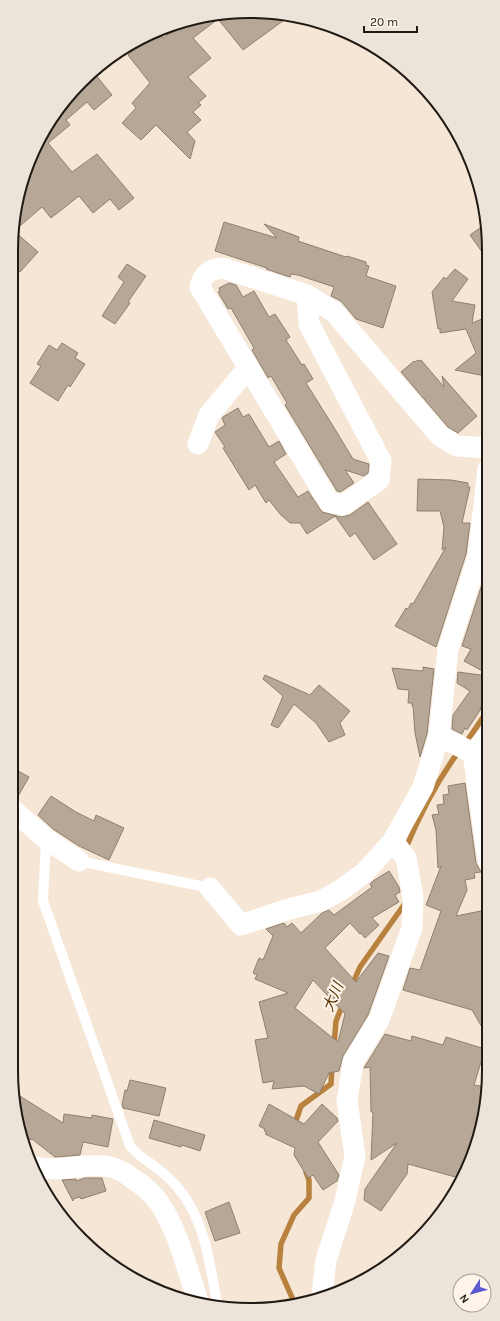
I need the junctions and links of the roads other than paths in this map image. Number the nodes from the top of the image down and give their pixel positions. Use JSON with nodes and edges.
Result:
{"nodes":[{"id":1,"x":306,"y":295,"type":"junction"},
{"id":2,"x":248,"y":368,"type":"junction"},
{"id":3,"x":198,"y":444,"type":"dead end"},
{"id":4,"x":482,"y":448,"type":"edge"},
{"id":5,"x":482,"y":522,"type":"edge"},
{"id":6,"x":439,"y":736,"type":"junction"},
{"id":7,"x":482,"y":743,"type":"edge"},
{"id":8,"x":473,"y":754,"type":"junction"},
{"id":9,"x":18,"y":814,"type":"edge"},
{"id":10,"x":482,"y":818,"type":"edge"},
{"id":11,"x":46,"y":839,"type":"junction"},
{"id":12,"x":393,"y":840,"type":"junction"},
{"id":13,"x":79,"y":862,"type":"joint"},
{"id":14,"x":210,"y":888,"type":"joint"},
{"id":15,"x":39,"y":1167,"type":"edge"},
{"id":16,"x":322,"y":1292,"type":"edge"},
{"id":17,"x":196,"y":1297,"type":"edge"},
{"id":18,"x":217,"y":1301,"type":"edge"}],
"edges":[{"from":1,"to":2,"type":"street"},
{"from":1,"to":2,"type":"street"},
{"from":1,"to":4,"type":"street"},
{"from":2,"to":3,"type":"street"},
{"from":5,"to":6,"type":"street"},
{"from":6,"to":8,"type":"street"},
{"from":6,"to":12,"type":"street"},
{"from":7,"to":8,"type":"street"},
{"from":8,"to":10,"type":"street"},
{"from":9,"to":11,"type":"street"},
{"from":11,"to":13,"type":"street"},
{"from":11,"to":18,"type":"lane"},
{"from":12,"to":14,"type":"street"},
{"from":12,"to":16,"type":"street"},
{"from":13,"to":14,"type":"lane"},
{"from":15,"to":17,"type":"street"}]}
